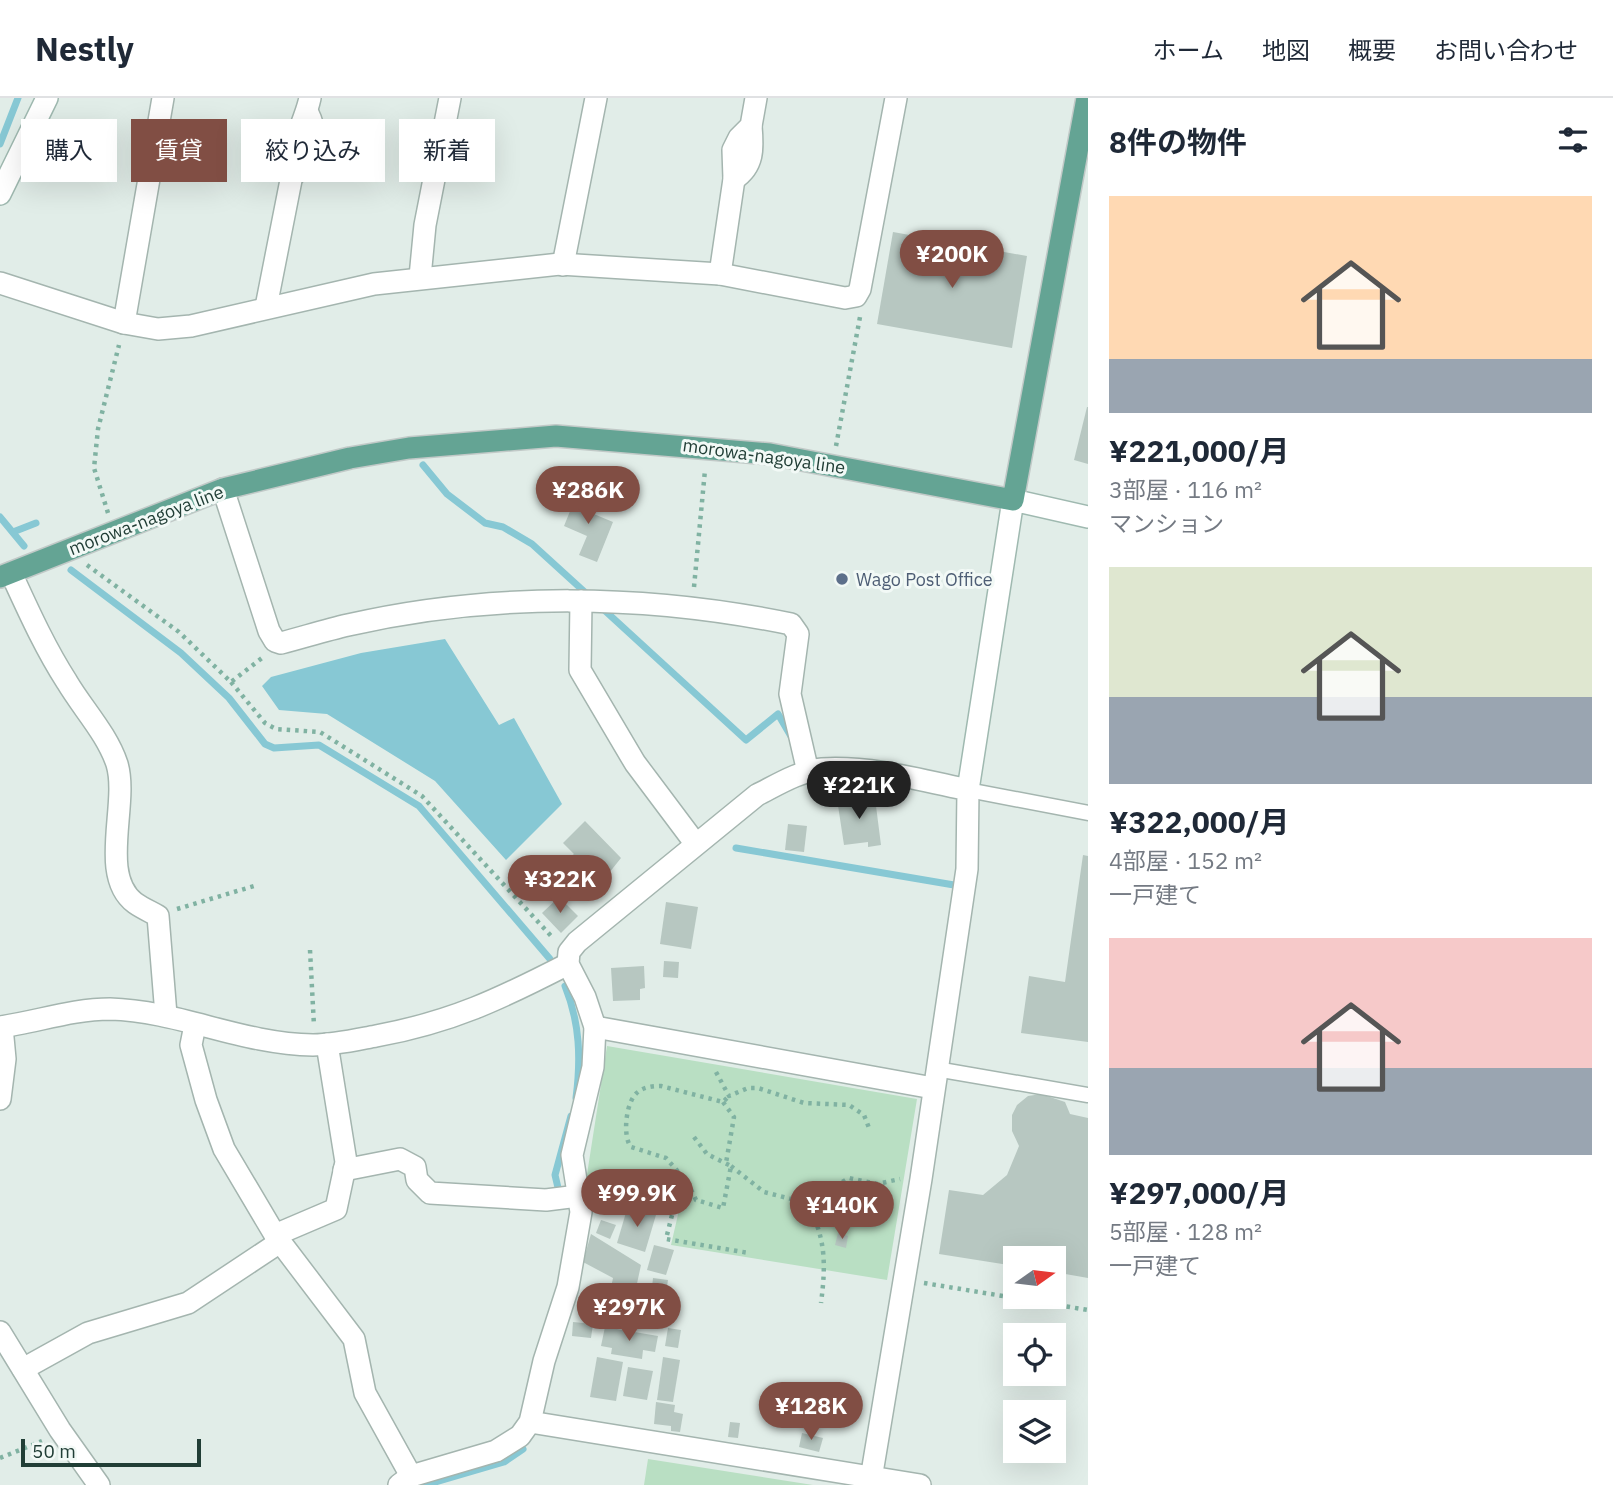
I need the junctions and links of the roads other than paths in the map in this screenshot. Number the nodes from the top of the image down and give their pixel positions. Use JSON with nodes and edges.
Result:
{"nodes":[{"id":1,"x":47,"y":98,"type":"edge"},
{"id":2,"x":163,"y":98,"type":"edge"},
{"id":3,"x":450,"y":98,"type":"edge"},
{"id":4,"x":596,"y":98,"type":"edge"},
{"id":5,"x":756,"y":98,"type":"edge"},
{"id":6,"x":896,"y":98,"type":"edge"},
{"id":7,"x":1087,"y":98,"type":"edge"},
{"id":8,"x":308,"y":104,"type":"edge"},
{"id":9,"x":0,"y":194,"type":"edge"},
{"id":10,"x":563,"y":265,"type":"junction"},
{"id":11,"x":720,"y":274,"type":"junction"},
{"id":12,"x":420,"y":277,"type":"junction"},
{"id":13,"x":0,"y":283,"type":"edge"},
{"id":14,"x":266,"y":307,"type":"junction"},
{"id":15,"x":124,"y":323,"type":"junction"},
{"id":16,"x":223,"y":489,"type":"junction"},
{"id":17,"x":1013,"y":500,"type":"junction"},
{"id":18,"x":1088,"y":517,"type":"edge"},
{"id":19,"x":6,"y":575,"type":"edge"},
{"id":20,"x":581,"y":601,"type":"junction"},
{"id":21,"x":808,"y":772,"type":"junction"},
{"id":22,"x":968,"y":790,"type":"junction"},
{"id":23,"x":1088,"y":813,"type":"edge"},
{"id":24,"x":695,"y":843,"type":"junction"},
{"id":25,"x":568,"y":958,"type":"junction"},
{"id":26,"x":166,"y":1015,"type":"junction"},
{"id":27,"x":195,"y":1024,"type":"junction"},
{"id":28,"x":1,"y":1027,"type":"edge"},
{"id":29,"x":594,"y":1027,"type":"junction"},
{"id":30,"x":321,"y":1044,"type":"junction"},
{"id":31,"x":934,"y":1078,"type":"junction"},
{"id":32,"x":1088,"y":1095,"type":"edge"},
{"id":33,"x":0,"y":1099,"type":"edge"},
{"id":34,"x":344,"y":1170,"type":"junction"},
{"id":35,"x":580,"y":1204,"type":"junction"},
{"id":36,"x":277,"y":1239,"type":"junction"},
{"id":37,"x":0,"y":1332,"type":"edge"},
{"id":38,"x":23,"y":1368,"type":"junction"},
{"id":39,"x":530,"y":1422,"type":"junction"},
{"id":40,"x":405,"y":1480,"type":"edge"},
{"id":41,"x":870,"y":1481,"type":"edge"},
{"id":42,"x":99,"y":1485,"type":"edge"},
{"id":43,"x":919,"y":1485,"type":"edge"}],
"edges":[{"from":1,"to":9,"type":"street"},
{"from":2,"to":15,"type":"street"},
{"from":3,"to":12,"type":"street"},
{"from":4,"to":10,"type":"street"},
{"from":5,"to":11,"type":"street"},
{"from":6,"to":11,"type":"street"},
{"from":7,"to":17,"type":"main road"},
{"from":8,"to":14,"type":"street"},
{"from":10,"to":11,"type":"street"},
{"from":10,"to":12,"type":"street"},
{"from":12,"to":14,"type":"street"},
{"from":13,"to":15,"type":"street"},
{"from":14,"to":15,"type":"street"},
{"from":16,"to":17,"type":"main road","name":"morowa-nagoya line"},
{"from":16,"to":19,"type":"main road","name":"morowa-nagoya line"},
{"from":16,"to":20,"type":"street"},
{"from":17,"to":18,"type":"street"},
{"from":17,"to":22,"type":"street"},
{"from":19,"to":26,"type":"street"},
{"from":20,"to":21,"type":"street"},
{"from":20,"to":24,"type":"street"},
{"from":21,"to":22,"type":"street"},
{"from":21,"to":24,"type":"street"},
{"from":22,"to":23,"type":"lane"},
{"from":22,"to":31,"type":"street"},
{"from":24,"to":25,"type":"street"},
{"from":25,"to":29,"type":"street"},
{"from":25,"to":30,"type":"street"},
{"from":26,"to":27,"type":"street"},
{"from":26,"to":28,"type":"street"},
{"from":27,"to":30,"type":"street"},
{"from":27,"to":36,"type":"street"},
{"from":28,"to":33,"type":"street"},
{"from":29,"to":31,"type":"street"},
{"from":29,"to":35,"type":"street"},
{"from":30,"to":34,"type":"street"},
{"from":31,"to":32,"type":"lane"},
{"from":31,"to":41,"type":"street"},
{"from":34,"to":35,"type":"street"},
{"from":34,"to":36,"type":"street"},
{"from":35,"to":39,"type":"street"},
{"from":36,"to":38,"type":"street"},
{"from":36,"to":40,"type":"street"},
{"from":37,"to":38,"type":"street"},
{"from":38,"to":42,"type":"street"},
{"from":39,"to":40,"type":"street"},
{"from":39,"to":41,"type":"street"},
{"from":41,"to":43,"type":"street"}]}
